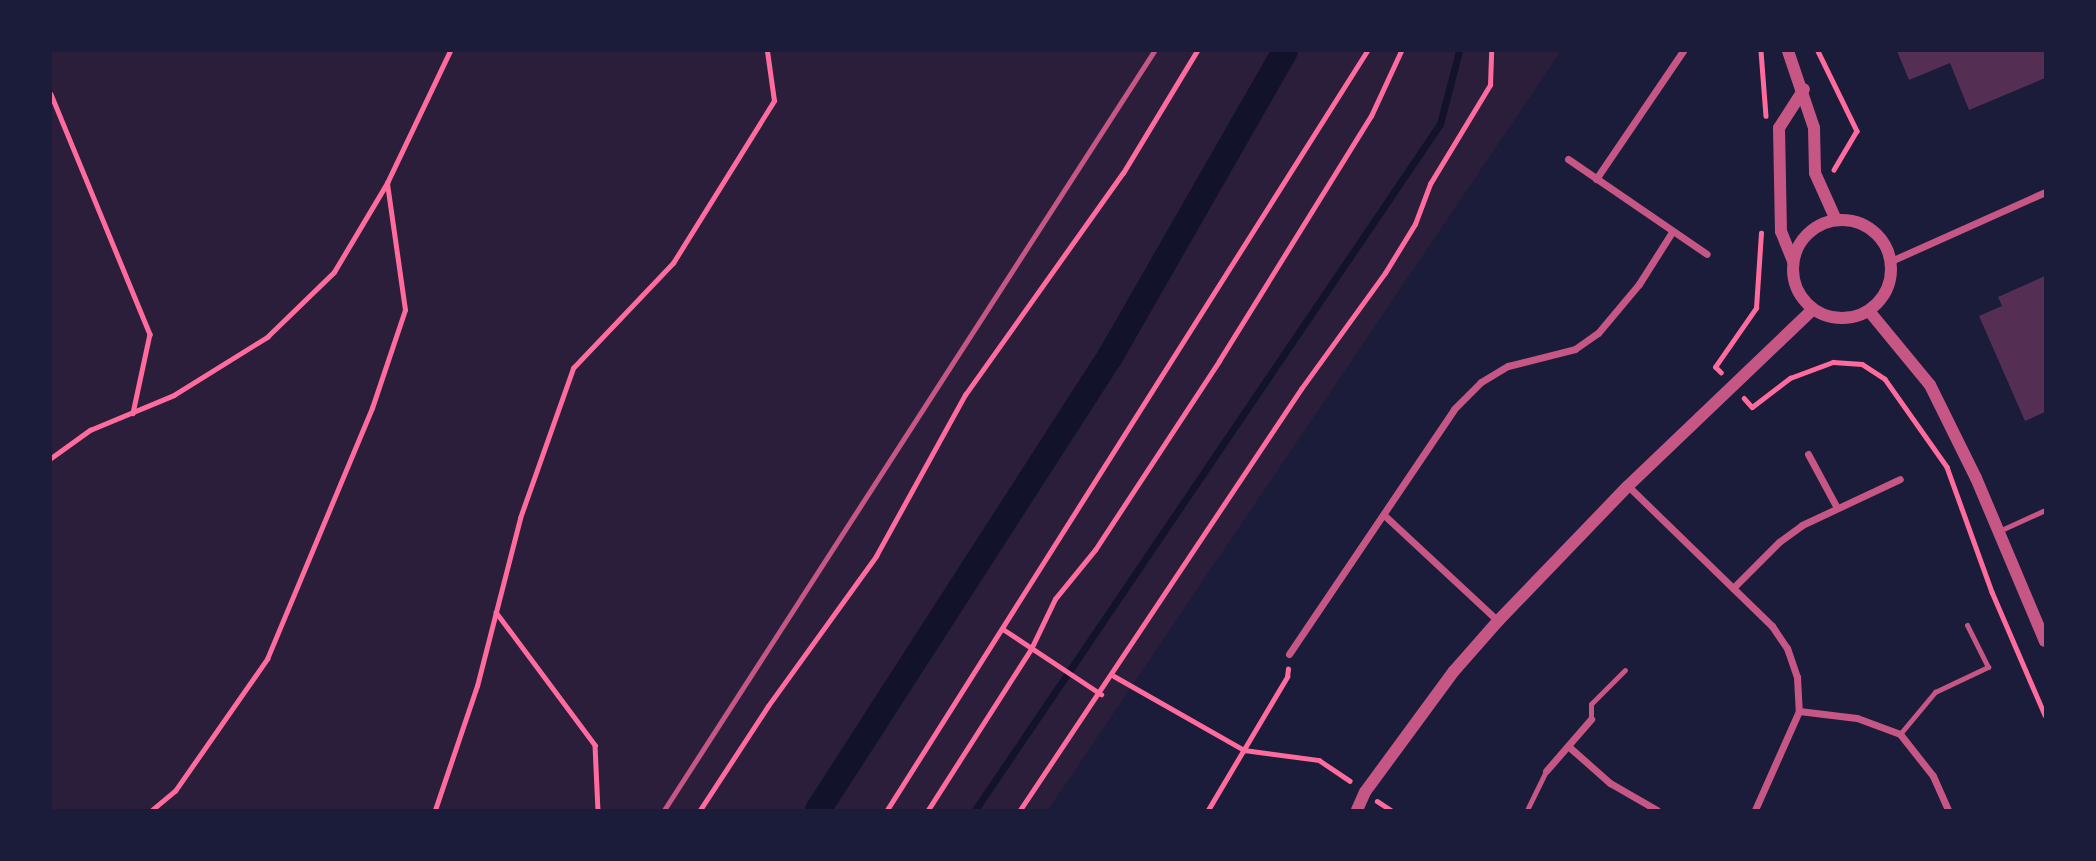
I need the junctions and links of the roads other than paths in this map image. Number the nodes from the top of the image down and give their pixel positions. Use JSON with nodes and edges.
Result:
{"nodes":[{"id":1,"x":1154,"y":51,"type":"edge"},
{"id":2,"x":1683,"y":51,"type":"edge"},
{"id":3,"x":1788,"y":51,"type":"edge"},
{"id":4,"x":1804,"y":89,"type":"junction"},
{"id":5,"x":1568,"y":159,"type":"dead end"},
{"id":6,"x":1596,"y":178,"type":"junction"},
{"id":7,"x":2045,"y":192,"type":"edge"},
{"id":8,"x":1836,"y":220,"type":"junction"},
{"id":9,"x":1672,"y":232,"type":"junction"},
{"id":10,"x":1707,"y":254,"type":"dead end"},
{"id":11,"x":1793,"y":261,"type":"junction"},
{"id":12,"x":1891,"y":261,"type":"junction"},
{"id":13,"x":1813,"y":309,"type":"junction"},
{"id":14,"x":1869,"y":311,"type":"junction"},
{"id":15,"x":1808,"y":454,"type":"dead end"},
{"id":16,"x":1900,"y":480,"type":"dead end"},
{"id":17,"x":1628,"y":486,"type":"junction"},
{"id":18,"x":1836,"y":506,"type":"junction"},
{"id":19,"x":2045,"y":510,"type":"edge"},
{"id":20,"x":1384,"y":515,"type":"junction"},
{"id":21,"x":1999,"y":531,"type":"junction"},
{"id":22,"x":1733,"y":588,"type":"junction"},
{"id":23,"x":1498,"y":621,"type":"junction"},
{"id":24,"x":1967,"y":625,"type":"dead end"},
{"id":25,"x":2045,"y":641,"type":"edge"},
{"id":26,"x":1289,"y":654,"type":"road end"},
{"id":27,"x":1625,"y":670,"type":"dead end"},
{"id":28,"x":1799,"y":711,"type":"junction"},
{"id":29,"x":1591,"y":719,"type":"joint"},
{"id":30,"x":1900,"y":734,"type":"junction"},
{"id":31,"x":1568,"y":746,"type":"junction"},
{"id":32,"x":1546,"y":771,"type":"joint"},
{"id":33,"x":664,"y":810,"type":"edge"},
{"id":34,"x":1357,"y":810,"type":"edge"},
{"id":35,"x":1527,"y":810,"type":"edge"},
{"id":36,"x":1657,"y":810,"type":"edge"},
{"id":37,"x":1755,"y":810,"type":"edge"},
{"id":38,"x":1948,"y":810,"type":"edge"}],
"edges":[{"from":1,"to":33,"type":"lane"},
{"from":2,"to":6,"type":"street"},
{"from":3,"to":4,"type":"street"},
{"from":4,"to":8,"type":"street"},
{"from":4,"to":11,"type":"street"},
{"from":5,"to":6,"type":"street"},
{"from":6,"to":9,"type":"street"},
{"from":7,"to":12,"type":"street"},
{"from":8,"to":11,"type":"street"},
{"from":8,"to":12,"type":"street"},
{"from":9,"to":10,"type":"street"},
{"from":9,"to":20,"type":"street"},
{"from":11,"to":13,"type":"street"},
{"from":12,"to":14,"type":"street"},
{"from":13,"to":14,"type":"street"},
{"from":13,"to":17,"type":"street"},
{"from":14,"to":21,"type":"street"},
{"from":15,"to":18,"type":"street"},
{"from":16,"to":18,"type":"street"},
{"from":17,"to":22,"type":"street"},
{"from":17,"to":23,"type":"street"},
{"from":18,"to":22,"type":"street"},
{"from":19,"to":21,"type":"lane"},
{"from":20,"to":23,"type":"street"},
{"from":20,"to":26,"type":"street"},
{"from":21,"to":25,"type":"street"},
{"from":22,"to":28,"type":"street"},
{"from":23,"to":34,"type":"street"},
{"from":24,"to":30,"type":"lane"},
{"from":27,"to":29,"type":"lane"},
{"from":28,"to":30,"type":"street"},
{"from":28,"to":37,"type":"street"},
{"from":29,"to":31,"type":"street"},
{"from":30,"to":38,"type":"street"},
{"from":31,"to":32,"type":"street"},
{"from":31,"to":36,"type":"street"},
{"from":32,"to":35,"type":"lane"}]}
